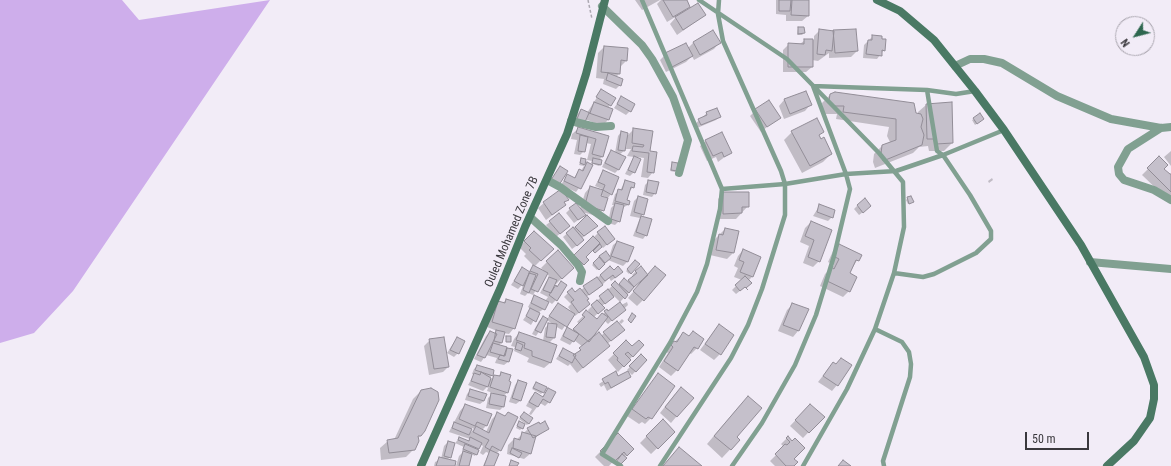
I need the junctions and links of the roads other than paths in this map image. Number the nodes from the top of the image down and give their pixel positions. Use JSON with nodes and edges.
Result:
{"nodes":[{"id":1,"x":642,"y":0,"type":"edge"},
{"id":2,"x":699,"y":0,"type":"edge"},
{"id":3,"x":719,"y":0,"type":"edge"},
{"id":4,"x":877,"y":0,"type":"edge"},
{"id":5,"x":604,"y":3,"type":"edge"},
{"id":6,"x":718,"y":14,"type":"junction"},
{"id":7,"x":955,"y":66,"type":"junction"},
{"id":8,"x":814,"y":86,"type":"junction"},
{"id":9,"x":927,"y":90,"type":"junction"},
{"id":10,"x":975,"y":91,"type":"junction"},
{"id":11,"x":571,"y":121,"type":"junction"},
{"id":12,"x":611,"y":126,"type":"dead end"},
{"id":13,"x":1171,"y":127,"type":"edge"},
{"id":14,"x":1161,"y":128,"type":"junction"},
{"id":15,"x":1004,"y":130,"type":"junction"},
{"id":16,"x":943,"y":156,"type":"junction"},
{"id":17,"x":896,"y":171,"type":"junction"},
{"id":18,"x":679,"y":172,"type":"dead end"},
{"id":19,"x":846,"y":174,"type":"junction"},
{"id":20,"x":547,"y":180,"type":"junction"},
{"id":21,"x":785,"y":184,"type":"junction"},
{"id":22,"x":722,"y":189,"type":"junction"},
{"id":23,"x":1171,"y":200,"type":"edge"},
{"id":24,"x":530,"y":217,"type":"junction"},
{"id":25,"x":608,"y":221,"type":"dead end"},
{"id":26,"x":1090,"y":262,"type":"junction"},
{"id":27,"x":1171,"y":269,"type":"edge"},
{"id":28,"x":894,"y":273,"type":"junction"},
{"id":29,"x":580,"y":281,"type":"dead end"},
{"id":30,"x":875,"y":328,"type":"junction"},
{"id":31,"x":421,"y":466,"type":"edge"},
{"id":32,"x":621,"y":466,"type":"edge"},
{"id":33,"x":660,"y":466,"type":"edge"},
{"id":34,"x":732,"y":466,"type":"edge"},
{"id":35,"x":803,"y":466,"type":"edge"},
{"id":36,"x":884,"y":466,"type":"edge"},
{"id":37,"x":1107,"y":466,"type":"edge"}],
"edges":[{"from":1,"to":22,"type":"lane"},
{"from":2,"to":6,"type":"lane"},
{"from":3,"to":6,"type":"lane"},
{"from":4,"to":7,"type":"main road"},
{"from":5,"to":11,"type":"main road","name":"Ouled Mohamed Zone 7B"},
{"from":5,"to":18,"type":"street"},
{"from":6,"to":8,"type":"lane"},
{"from":6,"to":21,"type":"lane"},
{"from":7,"to":10,"type":"main road"},
{"from":7,"to":14,"type":"street"},
{"from":8,"to":9,"type":"lane"},
{"from":8,"to":17,"type":"lane"},
{"from":8,"to":19,"type":"lane"},
{"from":9,"to":10,"type":"lane"},
{"from":9,"to":16,"type":"lane"},
{"from":10,"to":15,"type":"main road"},
{"from":11,"to":12,"type":"street"},
{"from":11,"to":20,"type":"main road","name":"Ouled Mohamed Zone 7B"},
{"from":13,"to":14,"type":"street"},
{"from":14,"to":23,"type":"street"},
{"from":15,"to":16,"type":"lane"},
{"from":15,"to":26,"type":"main road"},
{"from":16,"to":17,"type":"lane"},
{"from":16,"to":28,"type":"lane"},
{"from":17,"to":19,"type":"lane"},
{"from":17,"to":28,"type":"lane"},
{"from":19,"to":21,"type":"lane"},
{"from":19,"to":34,"type":"lane"},
{"from":20,"to":24,"type":"main road","name":"Ouled Mohamed Zone 7B"},
{"from":20,"to":25,"type":"street"},
{"from":21,"to":22,"type":"lane"},
{"from":21,"to":33,"type":"lane"},
{"from":22,"to":32,"type":"lane"},
{"from":24,"to":29,"type":"street"},
{"from":24,"to":31,"type":"main road","name":"Ouled Mohamed Zone 7B"},
{"from":26,"to":27,"type":"street"},
{"from":26,"to":37,"type":"main road"},
{"from":28,"to":30,"type":"lane"},
{"from":30,"to":35,"type":"lane"},
{"from":30,"to":36,"type":"lane"}]}
